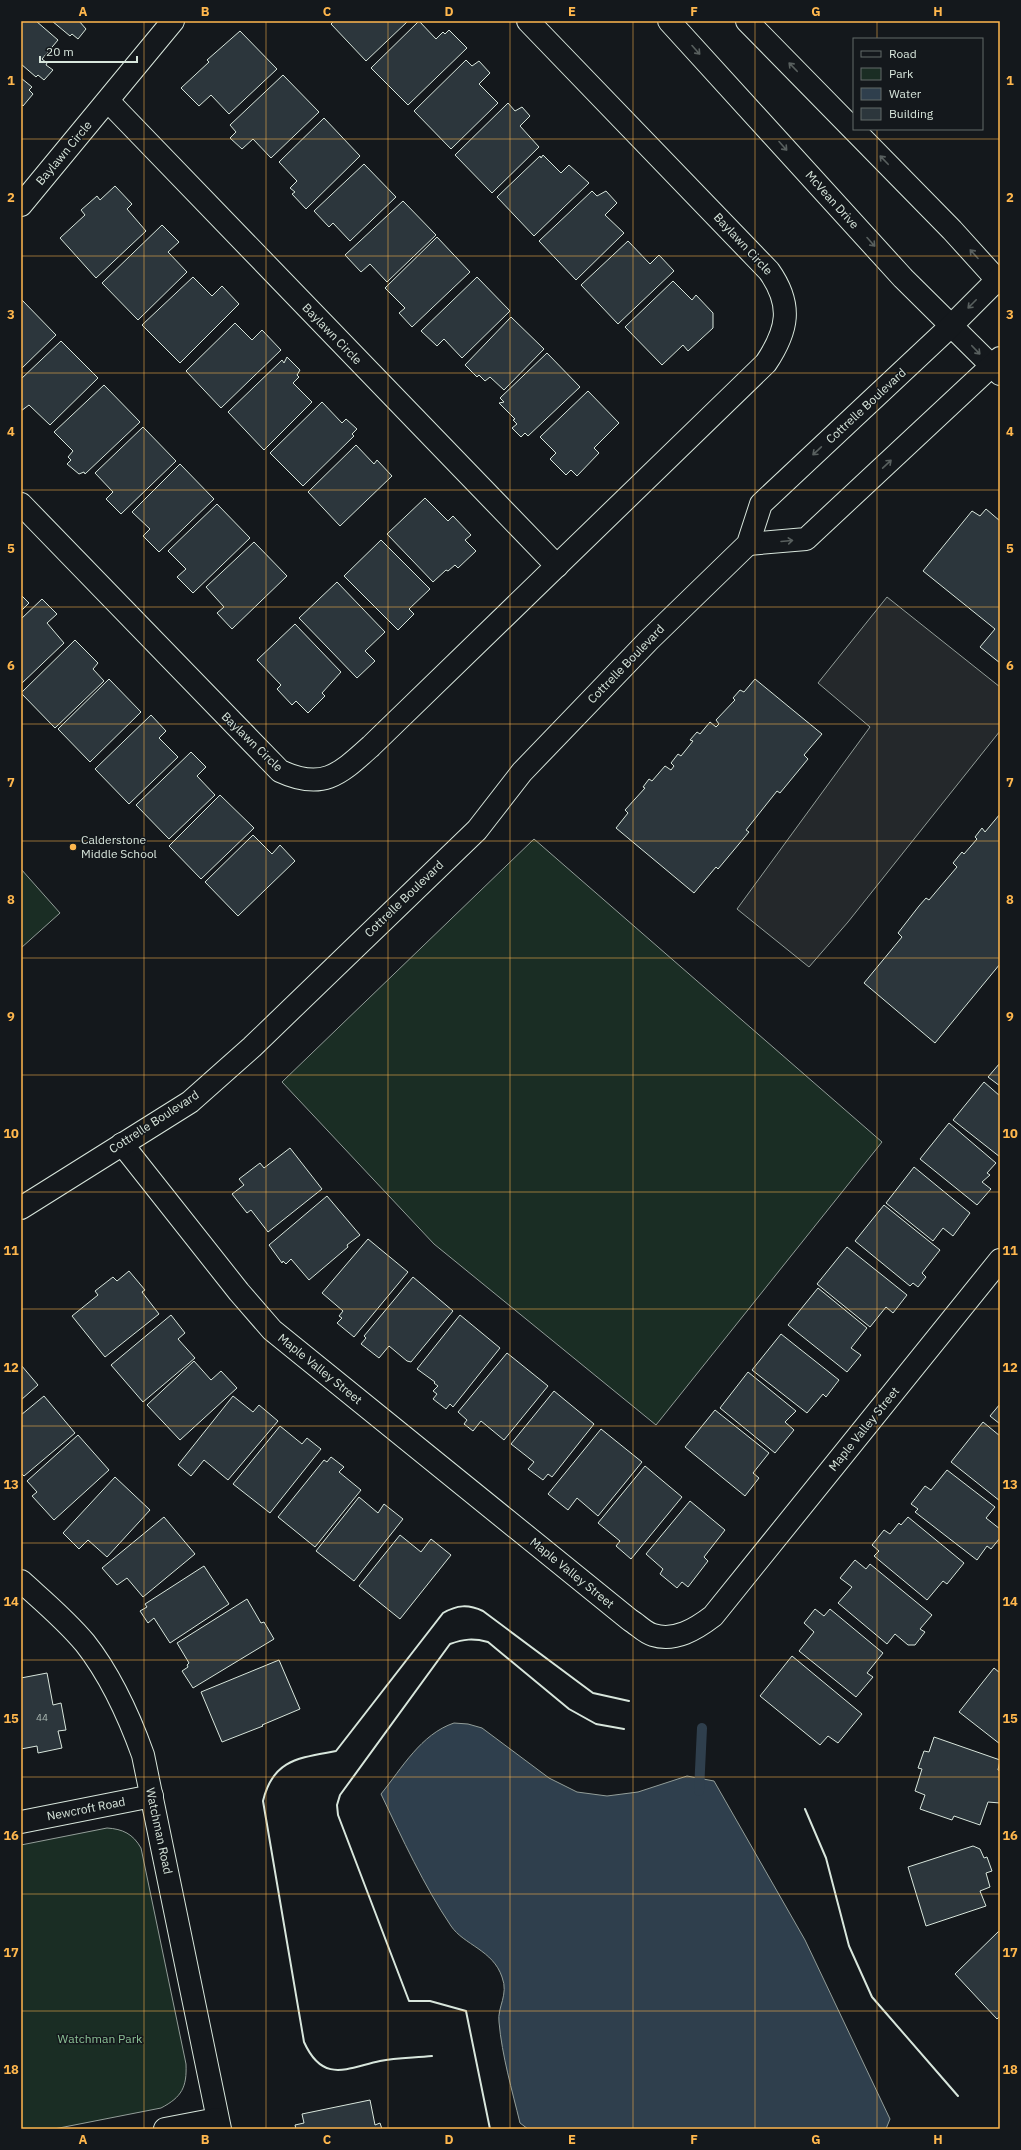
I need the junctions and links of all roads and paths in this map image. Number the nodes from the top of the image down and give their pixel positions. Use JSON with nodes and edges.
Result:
{"nodes":[{"id":1,"x":173,"y":21,"type":"edge"},
{"id":2,"x":528,"y":21,"type":"edge"},
{"id":3,"x":669,"y":21,"type":"edge"},
{"id":4,"x":747,"y":21,"type":"edge"},
{"id":5,"x":108,"y":101,"type":"junction"},
{"id":6,"x":853,"y":129,"type":"edge"},
{"id":7,"x":854,"y":130,"type":"edge"},
{"id":8,"x":21,"y":205,"type":"edge"},
{"id":9,"x":999,"y":280,"type":"edge"},
{"id":10,"x":952,"y":325,"type":"junction"},
{"id":11,"x":997,"y":366,"type":"edge"},
{"id":12,"x":21,"y":504,"type":"edge"},
{"id":13,"x":748,"y":544,"type":"junction"},
{"id":14,"x":558,"y":566,"type":"junction"},
{"id":15,"x":122,"y":1144,"type":"junction"},
{"id":16,"x":21,"y":1208,"type":"edge"},
{"id":17,"x":1000,"y":1260,"type":"edge"},
{"id":18,"x":21,"y":1581,"type":"edge"},
{"id":19,"x":152,"y":1796,"type":"junction"},
{"id":20,"x":21,"y":1822,"type":"edge"},
{"id":21,"x":219,"y":2124,"type":"edge"},
{"id":22,"x":166,"y":2129,"type":"edge"}],
"edges":[{"from":1,"to":5,"type":"street","name":"Baylawn Circle"},
{"from":2,"to":14,"type":"street","name":"Baylawn Circle"},
{"from":3,"to":10,"type":"street","name":"McVean Drive","one_way":true},
{"from":6,"to":4,"type":"street","one_way":true},
{"from":5,"to":8,"type":"street","name":"Baylawn Circle"},
{"from":5,"to":14,"type":"street","name":"Baylawn Circle"},
{"from":9,"to":7,"type":"street","one_way":true},
{"from":9,"to":10,"type":"street","name":"Cottrelle Boulevard","one_way":true},
{"from":10,"to":11,"type":"street","name":"McVean Drive","one_way":true},
{"from":10,"to":13,"type":"street","name":"Cottrelle Boulevard","one_way":true},
{"from":13,"to":11,"type":"street","one_way":true},
{"from":12,"to":14,"type":"street","name":"Baylawn Circle"},
{"from":13,"to":15,"type":"street","name":"Cottrelle Boulevard"},
{"from":15,"to":16,"type":"street","name":"Cottrelle Boulevard"},
{"from":15,"to":17,"type":"street","name":"Maple Valley Street"},
{"from":18,"to":19,"type":"street","name":"Watchman Road"},
{"from":19,"to":20,"type":"street","name":"Newcroft Road"},
{"from":19,"to":21,"type":"street","name":"Watchman Road"},
{"from":21,"to":22,"type":"street","name":"Watchman Road"}]}
